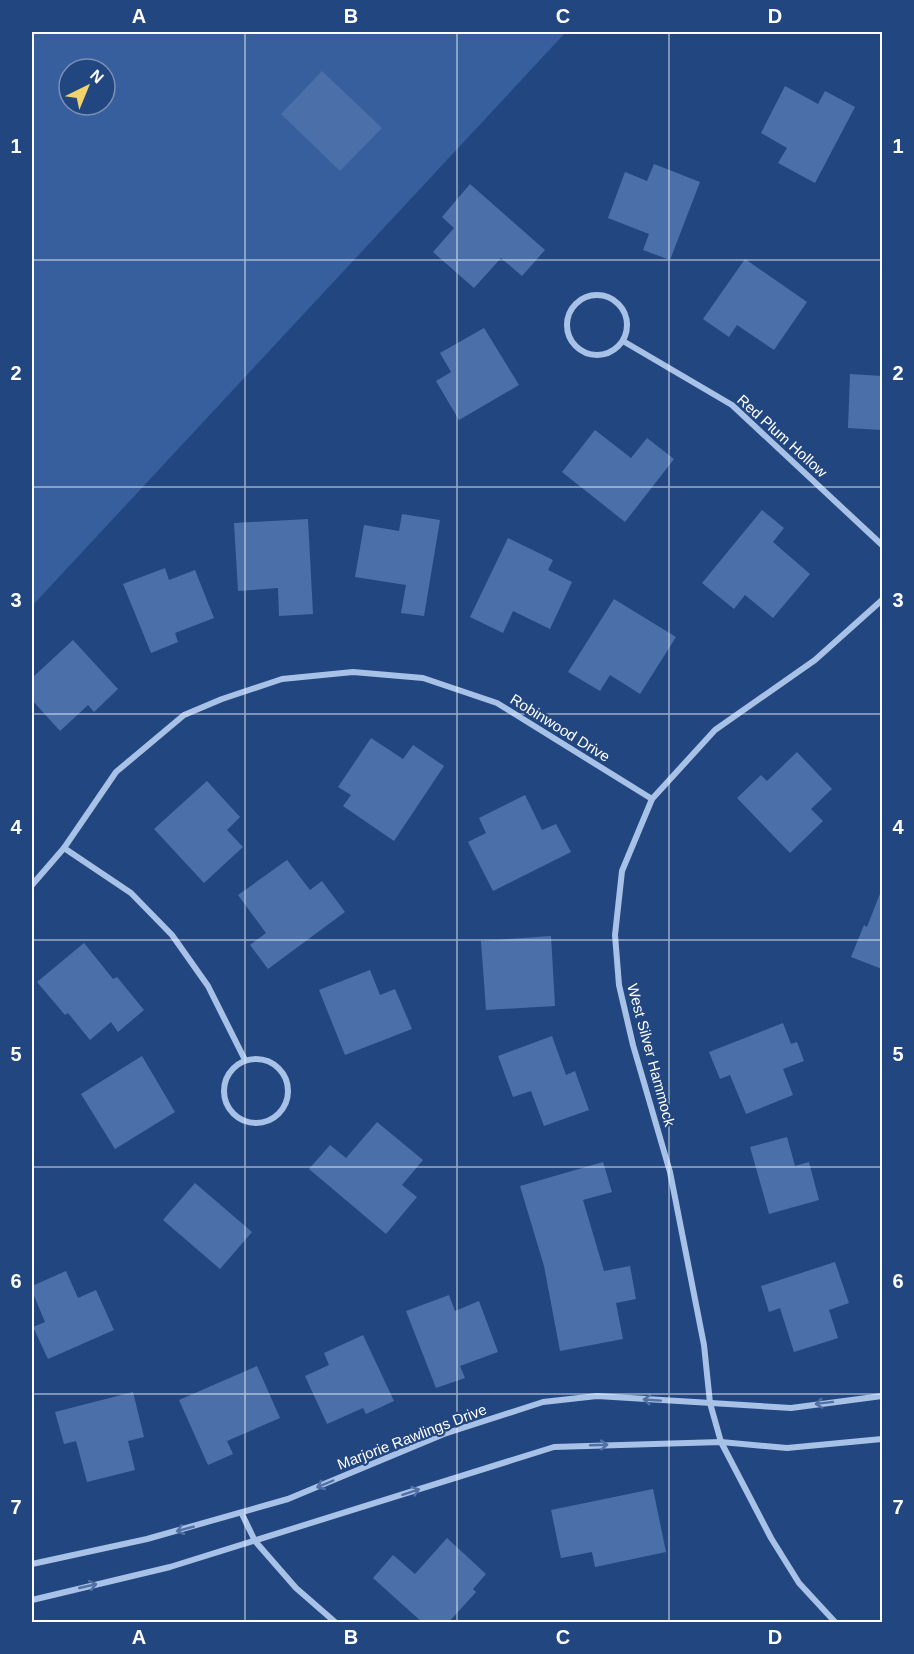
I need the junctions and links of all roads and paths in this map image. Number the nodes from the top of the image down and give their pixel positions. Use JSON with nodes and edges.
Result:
{"nodes":[{"id":1,"x":623,"y":341,"type":"junction"},
{"id":2,"x":882,"y":545,"type":"edge"},
{"id":3,"x":882,"y":600,"type":"edge"},
{"id":4,"x":652,"y":799,"type":"junction"},
{"id":5,"x":64,"y":848,"type":"junction"},
{"id":6,"x":32,"y":885,"type":"edge"},
{"id":7,"x":245,"y":1060,"type":"junction"},
{"id":8,"x":882,"y":1396,"type":"edge"},
{"id":9,"x":710,"y":1403,"type":"junction"},
{"id":10,"x":882,"y":1439,"type":"edge"},
{"id":11,"x":721,"y":1442,"type":"junction"},
{"id":12,"x":242,"y":1514,"type":"junction"},
{"id":13,"x":255,"y":1541,"type":"junction"},
{"id":14,"x":32,"y":1564,"type":"edge"},
{"id":15,"x":32,"y":1600,"type":"edge"},
{"id":16,"x":335,"y":1623,"type":"edge"},
{"id":17,"x":835,"y":1623,"type":"edge"}],
"edges":[{"from":1,"to":1,"type":"street"},
{"from":1,"to":2,"type":"street","name":"Red Plum Hollow"},
{"from":3,"to":4,"type":"street","name":"West Silver Hammock"},
{"from":4,"to":5,"type":"street","name":"Robinwood Drive"},
{"from":4,"to":9,"type":"street","name":"West Silver Hammock"},
{"from":5,"to":6,"type":"street","name":"Robinwood Drive"},
{"from":5,"to":7,"type":"street"},
{"from":7,"to":7,"type":"street"},
{"from":8,"to":9,"type":"street","name":"Marjorie Rawlings Drive","one_way":true},
{"from":9,"to":11,"type":"street","name":"West Silver Hammock"},
{"from":9,"to":12,"type":"street","name":"Marjorie Rawlings Drive","one_way":true},
{"from":10,"to":11,"type":"street"},
{"from":13,"to":11,"type":"street","one_way":true},
{"from":11,"to":17,"type":"street","name":"West Silver Hammock"},
{"from":12,"to":13,"type":"street"},
{"from":12,"to":14,"type":"street","name":"Marjorie Rawlings Drive","one_way":true},
{"from":15,"to":13,"type":"street","one_way":true},
{"from":13,"to":16,"type":"street"}]}
